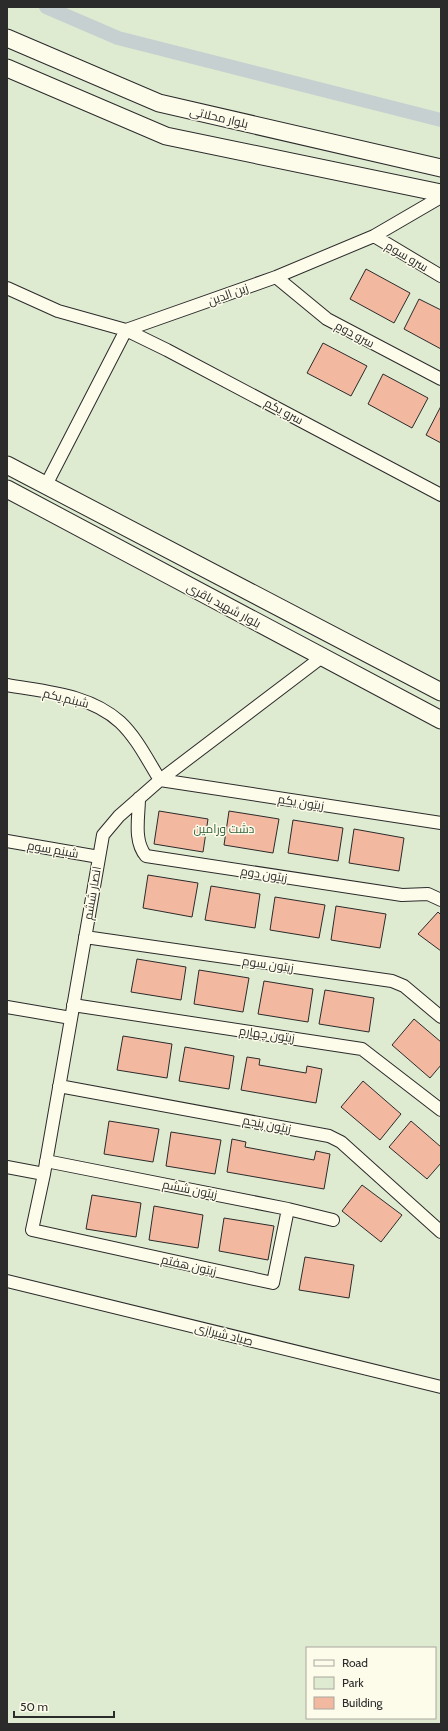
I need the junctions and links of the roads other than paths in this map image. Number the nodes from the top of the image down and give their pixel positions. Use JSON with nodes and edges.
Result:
{"nodes":[{"id":1,"x":7,"y":38,"type":"edge"},
{"id":2,"x":7,"y":68,"type":"edge"},
{"id":3,"x":441,"y":168,"type":"edge"},
{"id":4,"x":441,"y":193,"type":"edge"},
{"id":5,"x":441,"y":197,"type":"edge"},
{"id":6,"x":374,"y":236,"type":"junction"},
{"id":7,"x":441,"y":276,"type":"edge"},
{"id":8,"x":276,"y":277,"type":"junction"},
{"id":9,"x":7,"y":288,"type":"edge"},
{"id":10,"x":126,"y":330,"type":"junction"},
{"id":11,"x":441,"y":379,"type":"edge"},
{"id":12,"x":7,"y":465,"type":"edge"},
{"id":13,"x":46,"y":485,"type":"junction"},
{"id":14,"x":7,"y":489,"type":"edge"},
{"id":15,"x":441,"y":495,"type":"edge"},
{"id":16,"x":335,"y":636,"type":"junction"},
{"id":17,"x":322,"y":657,"type":"junction"},
{"id":18,"x":7,"y":685,"type":"edge"},
{"id":19,"x":441,"y":692,"type":"edge"},
{"id":20,"x":441,"y":720,"type":"edge"},
{"id":21,"x":160,"y":780,"type":"junction"},
{"id":22,"x":139,"y":798,"type":"junction"},
{"id":23,"x":441,"y":823,"type":"edge"},
{"id":24,"x":7,"y":841,"type":"edge"},
{"id":25,"x":99,"y":857,"type":"junction"},
{"id":26,"x":441,"y":900,"type":"edge"},
{"id":27,"x":85,"y":937,"type":"junction"},
{"id":28,"x":73,"y":1005,"type":"junction"},
{"id":29,"x":7,"y":1006,"type":"edge"},
{"id":30,"x":441,"y":1016,"type":"edge"},
{"id":31,"x":71,"y":1018,"type":"junction"},
{"id":32,"x":59,"y":1086,"type":"junction"},
{"id":33,"x":441,"y":1110,"type":"edge"},
{"id":34,"x":46,"y":1160,"type":"junction"},
{"id":35,"x":7,"y":1168,"type":"edge"},
{"id":36,"x":44,"y":1174,"type":"junction"},
{"id":37,"x":288,"y":1209,"type":"junction"},
{"id":38,"x":333,"y":1220,"type":"dead end"},
{"id":39,"x":32,"y":1230,"type":"joint"},
{"id":40,"x":441,"y":1232,"type":"edge"},
{"id":41,"x":7,"y":1281,"type":"edge"},
{"id":42,"x":441,"y":1386,"type":"edge"}],
"edges":[{"from":1,"to":3,"type":"street","name":"بلوار محلاتی"},
{"from":2,"to":4,"type":"street"},
{"from":5,"to":6,"type":"street","name":"زین الدین"},
{"from":6,"to":7,"type":"street","name":"سرو سوم"},
{"from":6,"to":8,"type":"street","name":"زین الدین"},
{"from":8,"to":10,"type":"street","name":"زین الدین"},
{"from":8,"to":11,"type":"street","name":"سرو دوم"},
{"from":9,"to":10,"type":"street"},
{"from":10,"to":13,"type":"street"},
{"from":10,"to":15,"type":"street","name":"سرو یکم"},
{"from":12,"to":13,"type":"street","name":"بلوار شهید باقری"},
{"from":13,"to":16,"type":"street","name":"بلوار شهید باقری"},
{"from":14,"to":17,"type":"street","name":"بلوار شهید باقری"},
{"from":16,"to":17,"type":"street"},
{"from":16,"to":19,"type":"street","name":"بلوار شهید باقری"},
{"from":17,"to":20,"type":"street","name":"بلوار شهید باقری"},
{"from":17,"to":21,"type":"street","name":"انصار ششم"},
{"from":18,"to":21,"type":"street","name":"شبنم یکم"},
{"from":21,"to":22,"type":"street","name":"انصار ششم"},
{"from":21,"to":23,"type":"street","name":"زیتون یکم"},
{"from":22,"to":25,"type":"street","name":"انصار ششم"},
{"from":22,"to":26,"type":"street","name":"زیتون دوم"},
{"from":24,"to":25,"type":"street","name":"شبنم سوم"},
{"from":25,"to":27,"type":"street","name":"انصار ششم"},
{"from":27,"to":28,"type":"street","name":"انصار ششم"},
{"from":27,"to":30,"type":"street","name":"زیتون سوم"},
{"from":28,"to":31,"type":"street","name":"انصار ششم"},
{"from":28,"to":33,"type":"street","name":"زیتون چهارم"},
{"from":29,"to":31,"type":"street"},
{"from":31,"to":32,"type":"street","name":"انصار ششم"},
{"from":32,"to":34,"type":"street","name":"انصار ششم"},
{"from":32,"to":40,"type":"street","name":"زیتون پنجم"},
{"from":34,"to":36,"type":"street","name":"انصار ششم"},
{"from":34,"to":37,"type":"street","name":"زیتون ششم"},
{"from":35,"to":36,"type":"street"},
{"from":36,"to":39,"type":"street","name":"انصار ششم"},
{"from":37,"to":38,"type":"street","name":"زیتون ششم"},
{"from":37,"to":39,"type":"street","name":"زیتون هفتم"},
{"from":41,"to":42,"type":"street","name":"صیاد شیرازی"}]}
